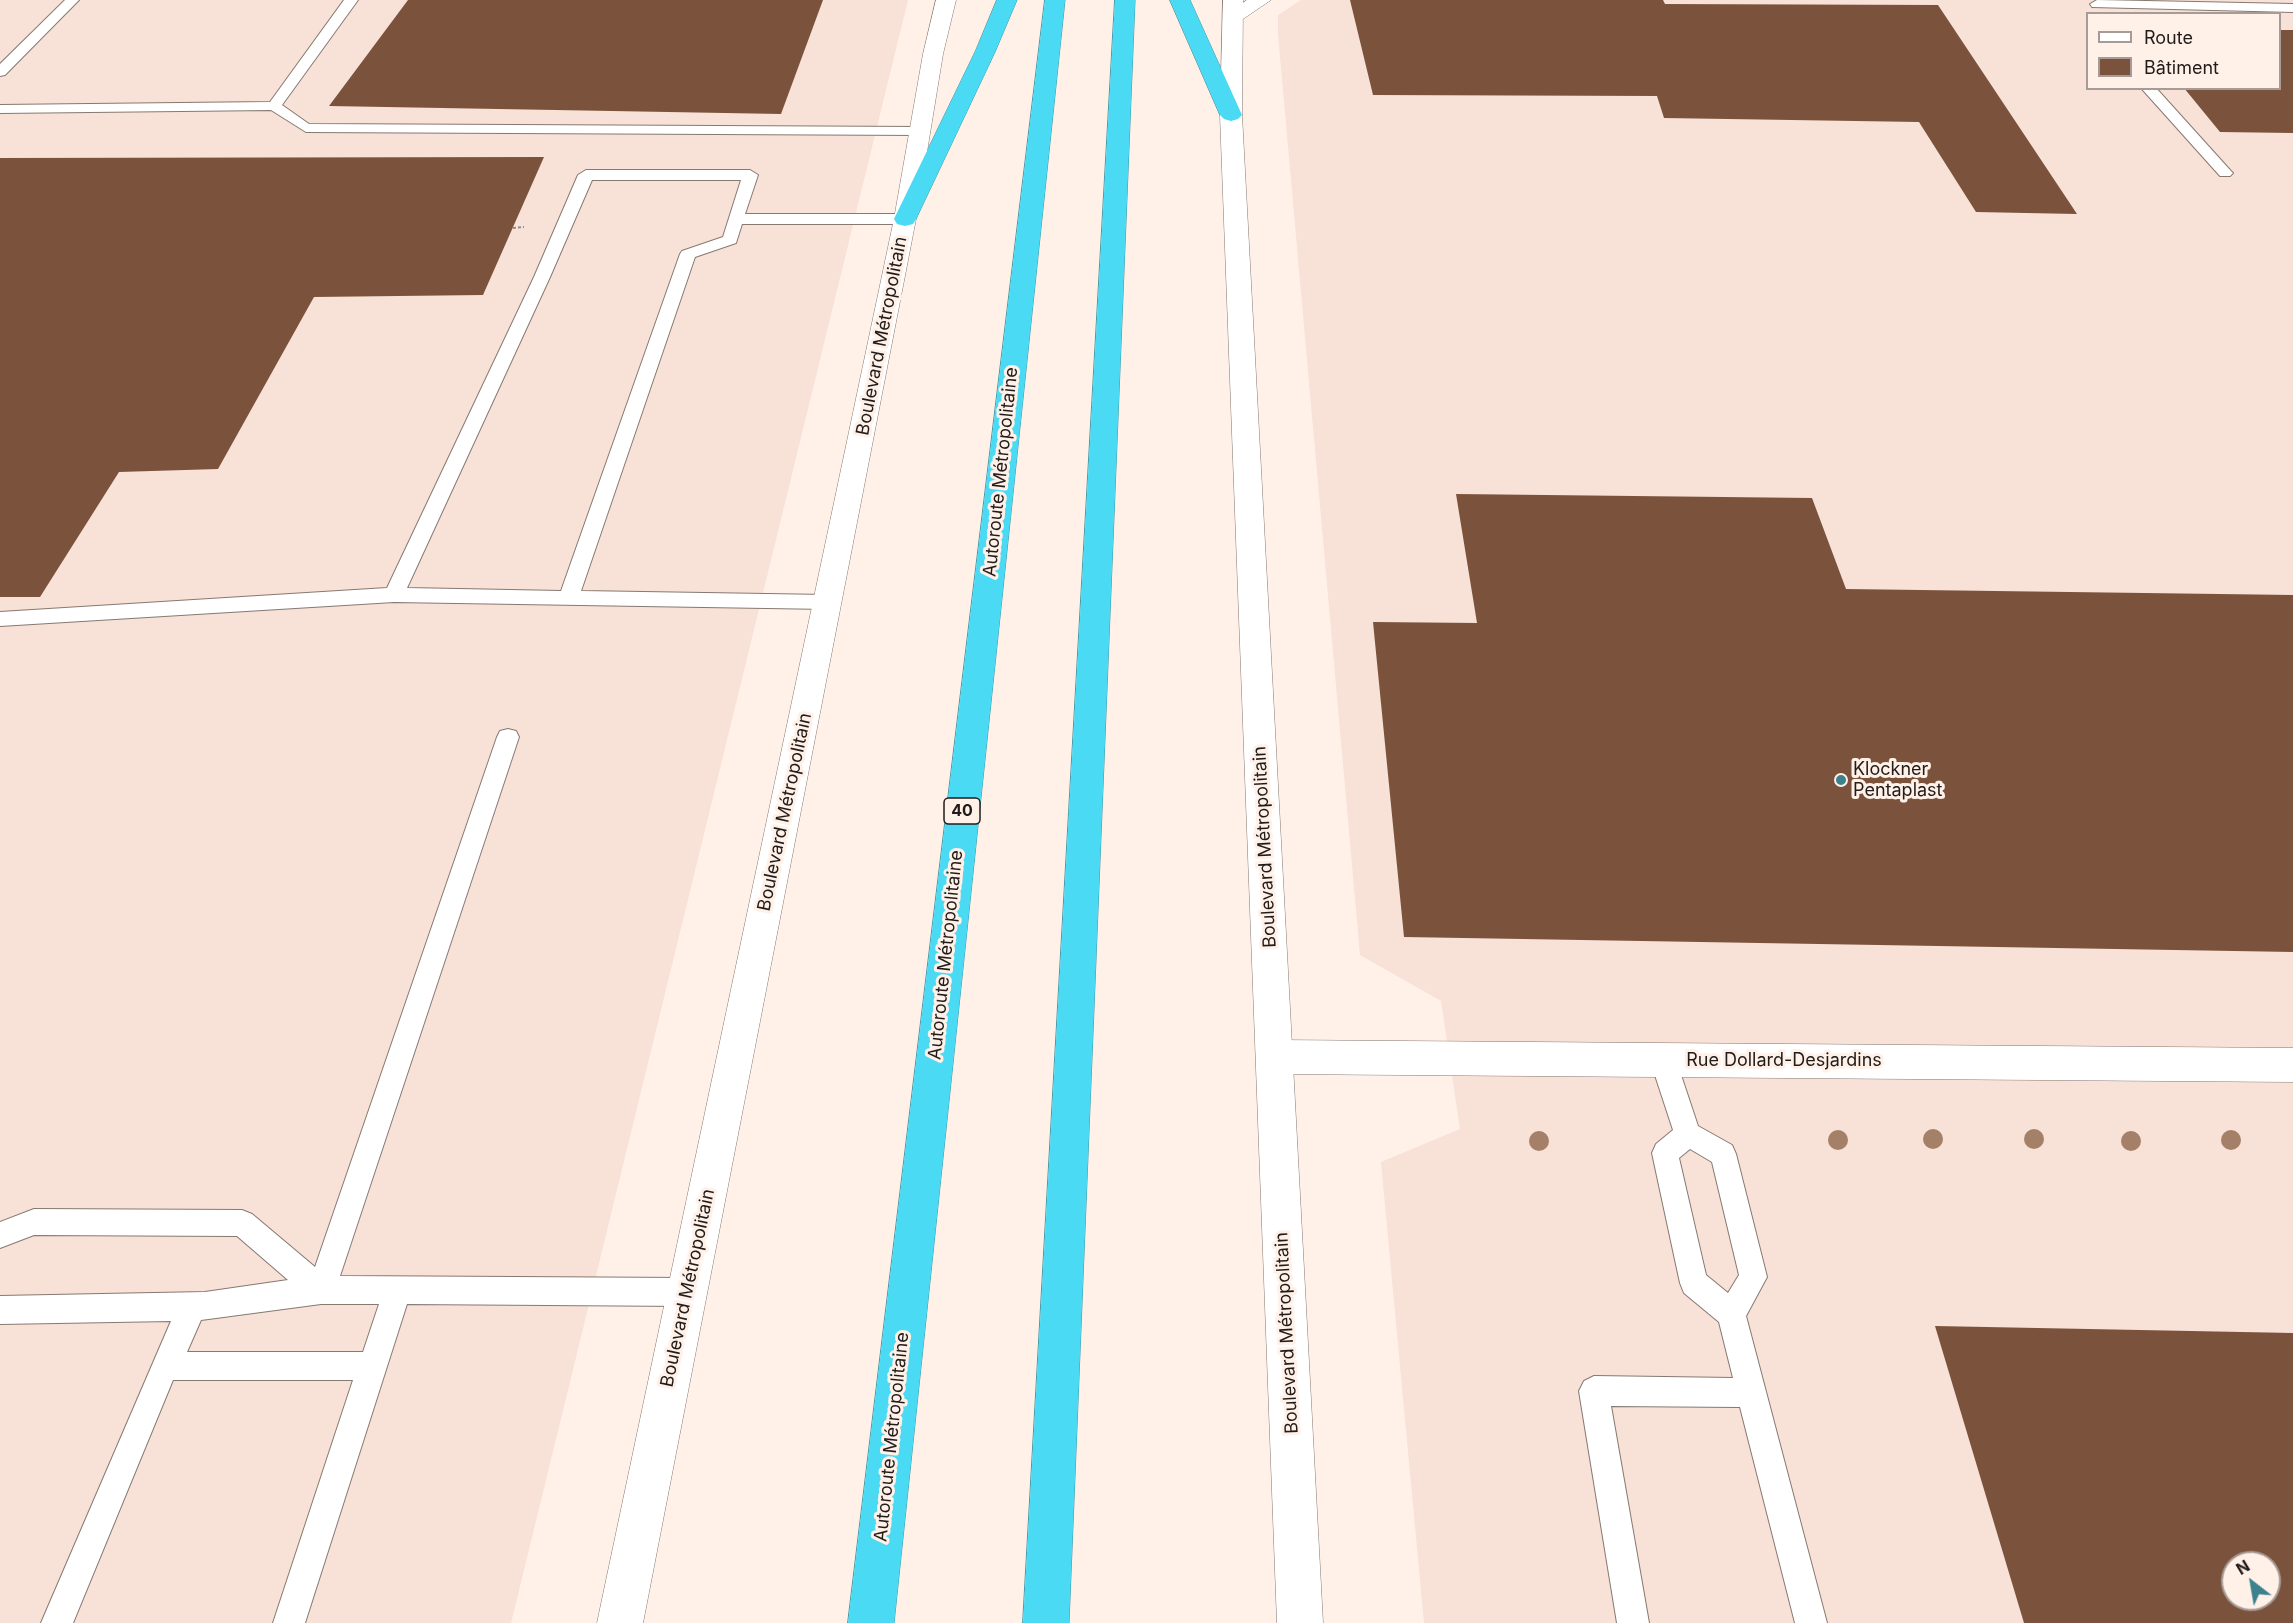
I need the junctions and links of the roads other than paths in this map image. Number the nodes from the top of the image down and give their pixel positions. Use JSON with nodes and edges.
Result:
{"nodes":[{"id":1,"x":72,"y":0,"type":"edge"},
{"id":2,"x":351,"y":0,"type":"edge"},
{"id":3,"x":946,"y":0,"type":"edge"},
{"id":4,"x":1007,"y":0,"type":"edge"},
{"id":5,"x":1055,"y":0,"type":"edge"},
{"id":6,"x":1125,"y":0,"type":"edge"},
{"id":7,"x":1180,"y":0,"type":"edge"},
{"id":8,"x":1261,"y":0,"type":"edge"},
{"id":9,"x":2097,"y":6,"type":"edge"},
{"id":10,"x":2293,"y":8,"type":"edge"},
{"id":11,"x":1233,"y":9,"type":"edge"},
{"id":12,"x":0,"y":72,"type":"edge"},
{"id":13,"x":2150,"y":90,"type":"edge"},
{"id":14,"x":274,"y":106,"type":"junction"},
{"id":15,"x":0,"y":109,"type":"edge"},
{"id":16,"x":1231,"y":115,"type":"junction"},
{"id":17,"x":920,"y":131,"type":"junction"},
{"id":18,"x":2225,"y":173,"type":"dead end"},
{"id":19,"x":736,"y":219,"type":"junction"},
{"id":20,"x":905,"y":219,"type":"junction"},
{"id":21,"x":394,"y":595,"type":"junction"},
{"id":22,"x":569,"y":597,"type":"junction"},
{"id":23,"x":828,"y":602,"type":"junction"},
{"id":24,"x":0,"y":619,"type":"edge"},
{"id":25,"x":508,"y":737,"type":"dead end"},
{"id":26,"x":1275,"y":1057,"type":"junction"},
{"id":27,"x":1663,"y":1060,"type":"junction"},
{"id":28,"x":2293,"y":1065,"type":"edge"},
{"id":29,"x":1688,"y":1134,"type":"junction"},
{"id":30,"x":0,"y":1235,"type":"edge"},
{"id":31,"x":321,"y":1290,"type":"junction"},
{"id":32,"x":397,"y":1291,"type":"junction"},
{"id":33,"x":687,"y":1292,"type":"junction"},
{"id":34,"x":192,"y":1306,"type":"junction"},
{"id":35,"x":0,"y":1310,"type":"edge"},
{"id":36,"x":1731,"y":1314,"type":"junction"},
{"id":37,"x":165,"y":1366,"type":"junction"},
{"id":38,"x":372,"y":1366,"type":"junction"},
{"id":39,"x":1752,"y":1393,"type":"junction"},
{"id":40,"x":57,"y":1623,"type":"edge"},
{"id":41,"x":289,"y":1623,"type":"edge"},
{"id":42,"x":620,"y":1623,"type":"edge"},
{"id":43,"x":871,"y":1623,"type":"edge"},
{"id":44,"x":1046,"y":1623,"type":"edge"},
{"id":45,"x":1300,"y":1623,"type":"edge"},
{"id":46,"x":1633,"y":1623,"type":"edge"},
{"id":47,"x":1811,"y":1623,"type":"edge"}],
"edges":[{"from":1,"to":12,"type":"lane"},
{"from":2,"to":14,"type":"lane"},
{"from":3,"to":17,"type":"main road","name":"Boulevard Métropolitain"},
{"from":4,"to":20,"type":"highway"},
{"from":5,"to":43,"type":"highway","name":"Autoroute Métropolitaine","number":"40"},
{"from":6,"to":44,"type":"highway"},
{"from":7,"to":16,"type":"highway"},
{"from":8,"to":11,"type":"main road"},
{"from":9,"to":10,"type":"lane"},
{"from":11,"to":16,"type":"main road","name":"Boulevard Métropolitain"},
{"from":13,"to":18,"type":"lane"},
{"from":14,"to":15,"type":"lane"},
{"from":14,"to":17,"type":"lane"},
{"from":16,"to":26,"type":"main road","name":"Boulevard Métropolitain"},
{"from":17,"to":20,"type":"main road","name":"Boulevard Métropolitain"},
{"from":19,"to":20,"type":"lane"},
{"from":19,"to":21,"type":"lane"},
{"from":19,"to":22,"type":"lane"},
{"from":20,"to":23,"type":"main road","name":"Boulevard Métropolitain"},
{"from":21,"to":22,"type":"lane"},
{"from":21,"to":24,"type":"lane"},
{"from":22,"to":23,"type":"lane"},
{"from":23,"to":33,"type":"main road","name":"Boulevard Métropolitain"},
{"from":25,"to":31,"type":"lane"},
{"from":26,"to":27,"type":"main road","name":"Rue Dollard-Desjardins"},
{"from":26,"to":45,"type":"main road","name":"Boulevard Métropolitain"},
{"from":27,"to":28,"type":"main road","name":"Rue Dollard-Desjardins"},
{"from":27,"to":29,"type":"lane"},
{"from":29,"to":36,"type":"lane"},
{"from":29,"to":36,"type":"lane"},
{"from":30,"to":31,"type":"lane"},
{"from":31,"to":32,"type":"lane"},
{"from":31,"to":34,"type":"lane"},
{"from":32,"to":33,"type":"lane"},
{"from":32,"to":38,"type":"lane"},
{"from":33,"to":42,"type":"main road","name":"Boulevard Métropolitain"},
{"from":34,"to":35,"type":"lane"},
{"from":34,"to":37,"type":"lane"},
{"from":36,"to":39,"type":"lane"},
{"from":37,"to":38,"type":"lane"},
{"from":37,"to":40,"type":"lane"},
{"from":38,"to":41,"type":"lane"},
{"from":39,"to":46,"type":"lane"},
{"from":39,"to":47,"type":"lane"}]}
